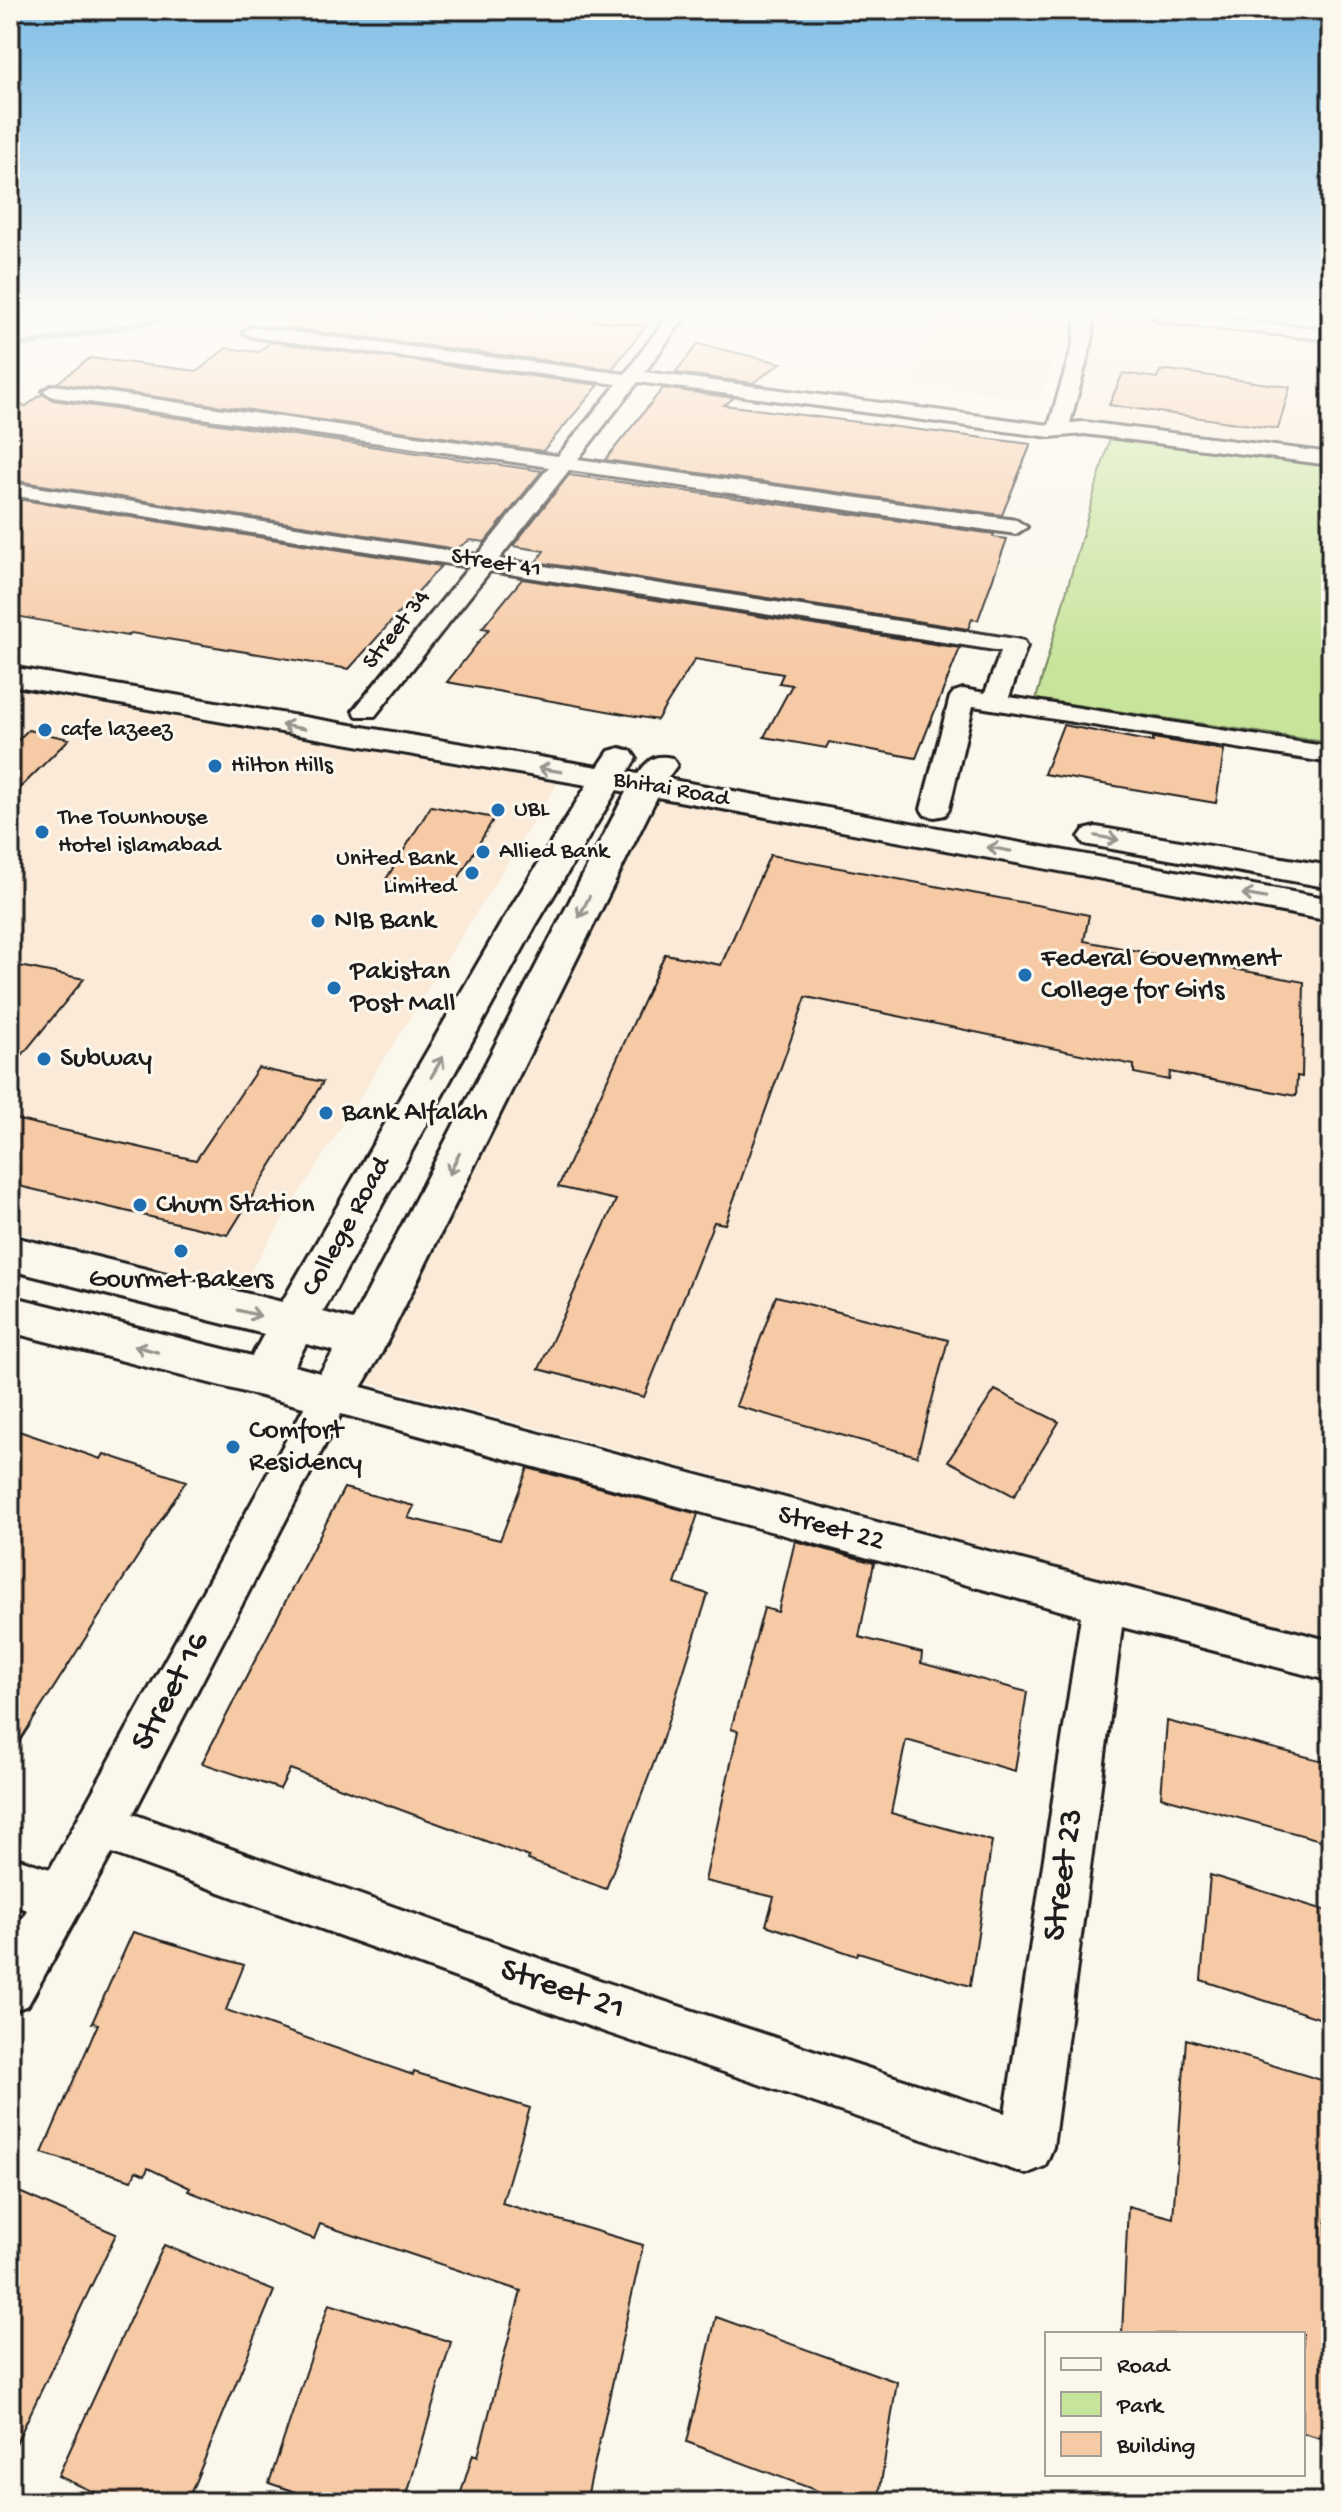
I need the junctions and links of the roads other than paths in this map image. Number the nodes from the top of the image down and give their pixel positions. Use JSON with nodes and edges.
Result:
{"nodes":[{"id":1,"x":355,"y":434,"type":"edge"},
{"id":2,"x":587,"y":434,"type":"edge"},
{"id":3,"x":1134,"y":434,"type":"edge"},
{"id":4,"x":1331,"y":459,"type":"edge"},
{"id":5,"x":563,"y":464,"type":"junction"},
{"id":6,"x":10,"y":489,"type":"edge"},
{"id":7,"x":1016,"y":527,"type":"dead end"},
{"id":8,"x":485,"y":562,"type":"junction"},
{"id":9,"x":10,"y":647,"type":"edge"},
{"id":10,"x":10,"y":676,"type":"edge"},
{"id":11,"x":995,"y":701,"type":"junction"},
{"id":12,"x":366,"y":711,"type":"junction"},
{"id":13,"x":345,"y":736,"type":"junction"},
{"id":14,"x":1331,"y":755,"type":"edge"},
{"id":15,"x":634,"y":772,"type":"junction"},
{"id":16,"x":935,"y":809,"type":"junction"},
{"id":17,"x":1331,"y":877,"type":"edge"},
{"id":18,"x":1331,"y":910,"type":"edge"},
{"id":19,"x":10,"y":1253,"type":"edge"},
{"id":20,"x":10,"y":1314,"type":"edge"},
{"id":21,"x":292,"y":1324,"type":"junction"},
{"id":22,"x":365,"y":1341,"type":"junction"},
{"id":23,"x":262,"y":1380,"type":"junction"},
{"id":24,"x":331,"y":1395,"type":"junction"},
{"id":25,"x":1104,"y":1603,"type":"junction"},
{"id":26,"x":1331,"y":1661,"type":"edge"},
{"id":27,"x":101,"y":1826,"type":"junction"},
{"id":28,"x":10,"y":1880,"type":"edge"},
{"id":29,"x":61,"y":1897,"type":"junction"},
{"id":30,"x":10,"y":1987,"type":"edge"},
{"id":31,"x":1026,"y":2147,"type":"joint"}],
"edges":[{"from":1,"to":5,"type":"street"},
{"from":2,"to":5,"type":"street","name":"Street 34"},
{"from":3,"to":4,"type":"street"},
{"from":5,"to":7,"type":"street"},
{"from":5,"to":8,"type":"street","name":"Street 34"},
{"from":6,"to":8,"type":"street","name":"Street 41"},
{"from":8,"to":11,"type":"street","name":"Street 41"},
{"from":8,"to":12,"type":"street","name":"Street 34"},
{"from":9,"to":12,"type":"street","name":"Bhitai Road"},
{"from":13,"to":10,"type":"street","name":"Bhitai Road","one_way":true},
{"from":11,"to":14,"type":"street"},
{"from":11,"to":16,"type":"street"},
{"from":12,"to":13,"type":"street"},
{"from":12,"to":15,"type":"street","name":"Bhitai Road"},
{"from":15,"to":13,"type":"street","name":"Bhitai Road","one_way":true},
{"from":15,"to":16,"type":"street","name":"Bhitai Road"},
{"from":18,"to":15,"type":"street","name":"Bhitai Road","one_way":true},
{"from":21,"to":15,"type":"street","name":"College Road","one_way":true},
{"from":15,"to":22,"type":"street","one_way":true},
{"from":16,"to":17,"type":"street","name":"Bhitai Road","one_way":true},
{"from":19,"to":21,"type":"street","name":"College Road","one_way":true},
{"from":23,"to":20,"type":"street","one_way":true},
{"from":21,"to":22,"type":"street","name":"College Road"},
{"from":21,"to":23,"type":"street","name":"College Road"},
{"from":22,"to":24,"type":"street"},
{"from":23,"to":24,"type":"street"},
{"from":24,"to":25,"type":"street","name":"Street 22"},
{"from":24,"to":27,"type":"street","name":"Street 16"},
{"from":25,"to":26,"type":"street","name":"Street 22"},
{"from":25,"to":31,"type":"street","name":"Street 23"},
{"from":27,"to":29,"type":"street","name":"Street 16"},
{"from":27,"to":31,"type":"street","name":"Street 21"},
{"from":28,"to":29,"type":"street"},
{"from":29,"to":30,"type":"street","name":"Street 16"}]}
